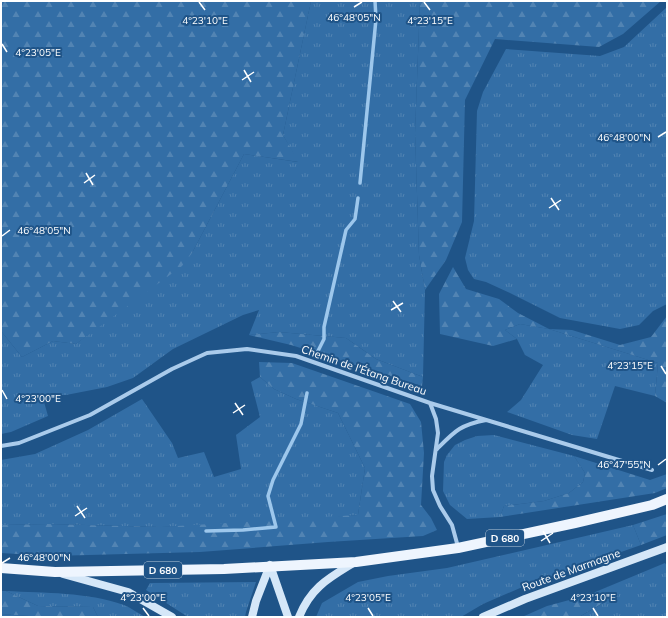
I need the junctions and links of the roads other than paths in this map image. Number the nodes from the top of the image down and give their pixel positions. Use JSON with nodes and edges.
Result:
{"nodes":[{"id":1,"x":430,"y":403,"type":"junction"},
{"id":2,"x":488,"y":419,"type":"junction"},
{"id":3,"x":1,"y":446,"type":"edge"},
{"id":4,"x":436,"y":449,"type":"junction"},
{"id":5,"x":652,"y":470,"type":"dead end"},
{"id":6,"x":667,"y":499,"type":"edge"},
{"id":7,"x":667,"y":546,"type":"edge"},
{"id":8,"x":458,"y":548,"type":"junction"},
{"id":9,"x":356,"y":562,"type":"junction"},
{"id":10,"x":270,"y":565,"type":"junction"},
{"id":11,"x":1,"y":568,"type":"edge"},
{"id":12,"x":55,"y":572,"type":"junction"},
{"id":13,"x":172,"y":617,"type":"edge"},
{"id":14,"x":252,"y":617,"type":"edge"},
{"id":15,"x":288,"y":617,"type":"edge"},
{"id":16,"x":299,"y":617,"type":"edge"},
{"id":17,"x":483,"y":617,"type":"edge"}],
"edges":[{"from":1,"to":2,"type":"street","name":"Chemin de l'Étang Bureau"},
{"from":1,"to":3,"type":"street","name":"Chemin de l'Étang Bureau"},
{"from":1,"to":4,"type":"street","name":"Chemin de l'Étang Bureau"},
{"from":2,"to":4,"type":"street","name":"Chemin de l'Étang Bureau"},
{"from":2,"to":5,"type":"street","name":"Chemin de l'Étang Bureau"},
{"from":4,"to":8,"type":"street","name":"Chemin de l'Étang Bureau"},
{"from":6,"to":8,"type":"main road","number":"D 680"},
{"from":7,"to":17,"type":"main road","name":"Route de Marmagne"},
{"from":8,"to":9,"type":"main road","number":"D 680"},
{"from":9,"to":10,"type":"main road","number":"D 680"},
{"from":9,"to":16,"type":"main road"},
{"from":10,"to":12,"type":"main road","number":"D 680"},
{"from":10,"to":14,"type":"main road"},
{"from":10,"to":15,"type":"main road"},
{"from":11,"to":12,"type":"main road","number":"D 680"},
{"from":12,"to":13,"type":"main road"}]}
